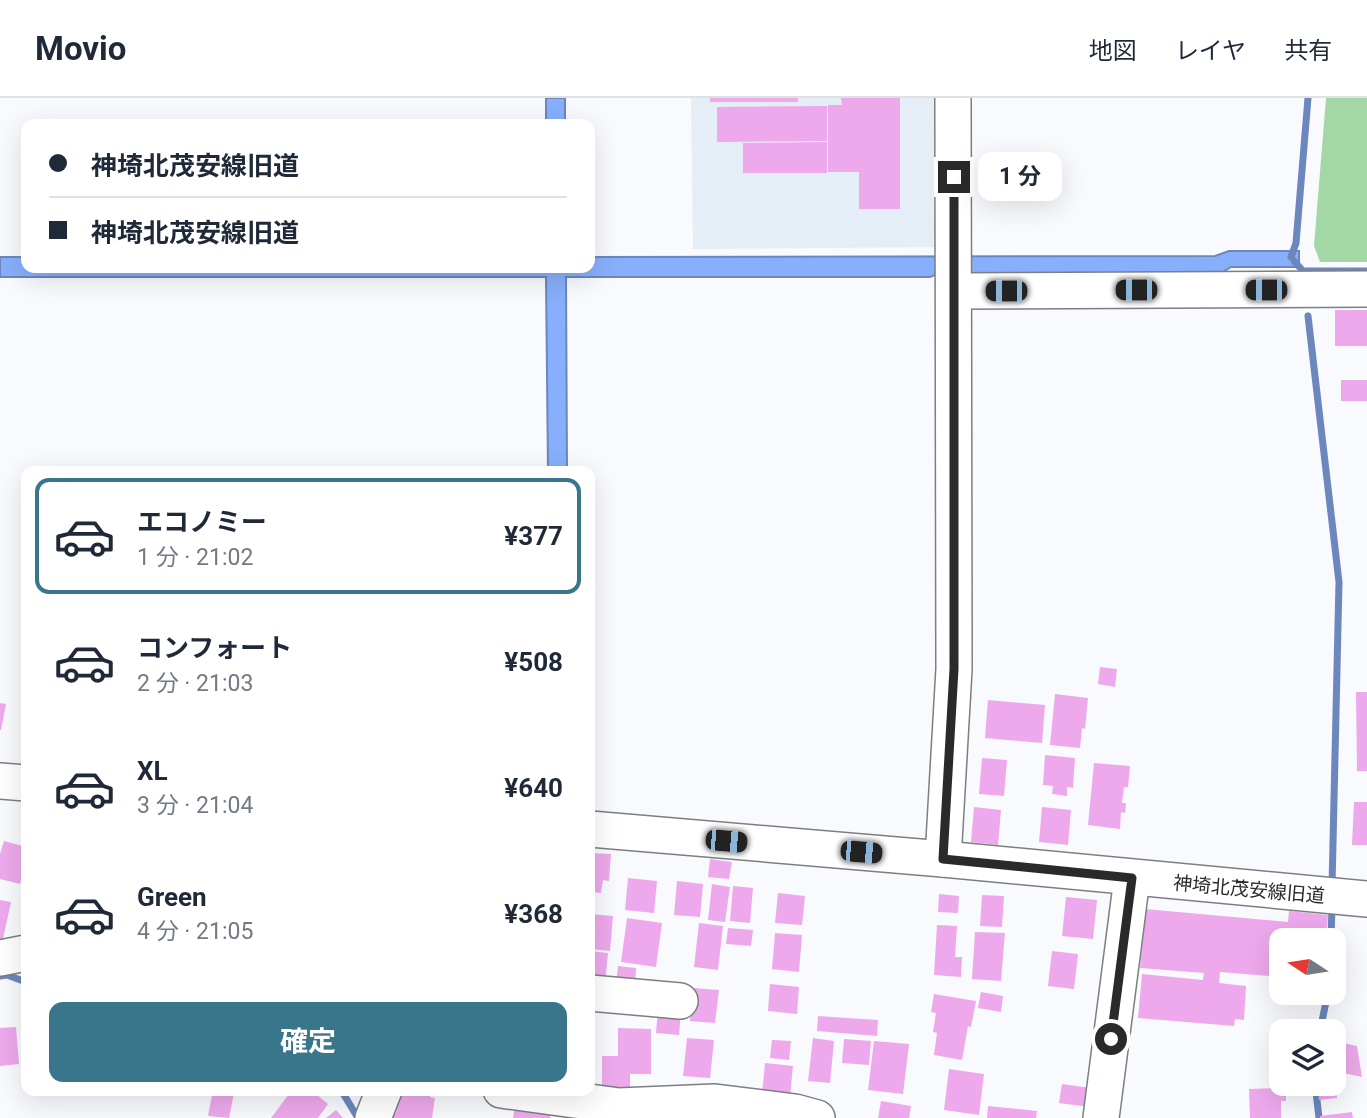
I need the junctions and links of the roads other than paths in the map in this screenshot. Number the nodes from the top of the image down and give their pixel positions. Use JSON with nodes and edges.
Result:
{"nodes":[{"id":1,"x":953,"y":98,"type":"edge"},
{"id":2,"x":954,"y":273,"type":"junction"},
{"id":3,"x":1367,"y":289,"type":"edge"},
{"id":4,"x":0,"y":781,"type":"edge"},
{"id":5,"x":21,"y":783,"type":"edge"},
{"id":6,"x":595,"y":829,"type":"edge"},
{"id":7,"x":943,"y":859,"type":"junction"},
{"id":8,"x":1132,"y":878,"type":"junction"},
{"id":9,"x":1367,"y":899,"type":"edge"},
{"id":10,"x":21,"y":954,"type":"edge"},
{"id":11,"x":0,"y":958,"type":"edge"},
{"id":12,"x":595,"y":993,"type":"edge"},
{"id":13,"x":680,"y":1001,"type":"dead end"},
{"id":14,"x":382,"y":1096,"type":"edge"},
{"id":15,"x":551,"y":1096,"type":"edge"},
{"id":16,"x":373,"y":1118,"type":"edge"},
{"id":17,"x":817,"y":1118,"type":"edge"},
{"id":18,"x":1101,"y":1118,"type":"edge"}],
"edges":[{"from":1,"to":2,"type":"street"},
{"from":2,"to":3,"type":"street"},
{"from":2,"to":7,"type":"street"},
{"from":4,"to":5,"type":"street"},
{"from":6,"to":7,"type":"street","name":"神埼北茂安線旧道"},
{"from":7,"to":8,"type":"street","name":"神埼北茂安線旧道"},
{"from":8,"to":9,"type":"street","name":"神埼北茂安線旧道"},
{"from":8,"to":18,"type":"street"},
{"from":10,"to":11,"type":"street"},
{"from":12,"to":13,"type":"street"},
{"from":14,"to":16,"type":"street"},
{"from":15,"to":17,"type":"street"}]}
